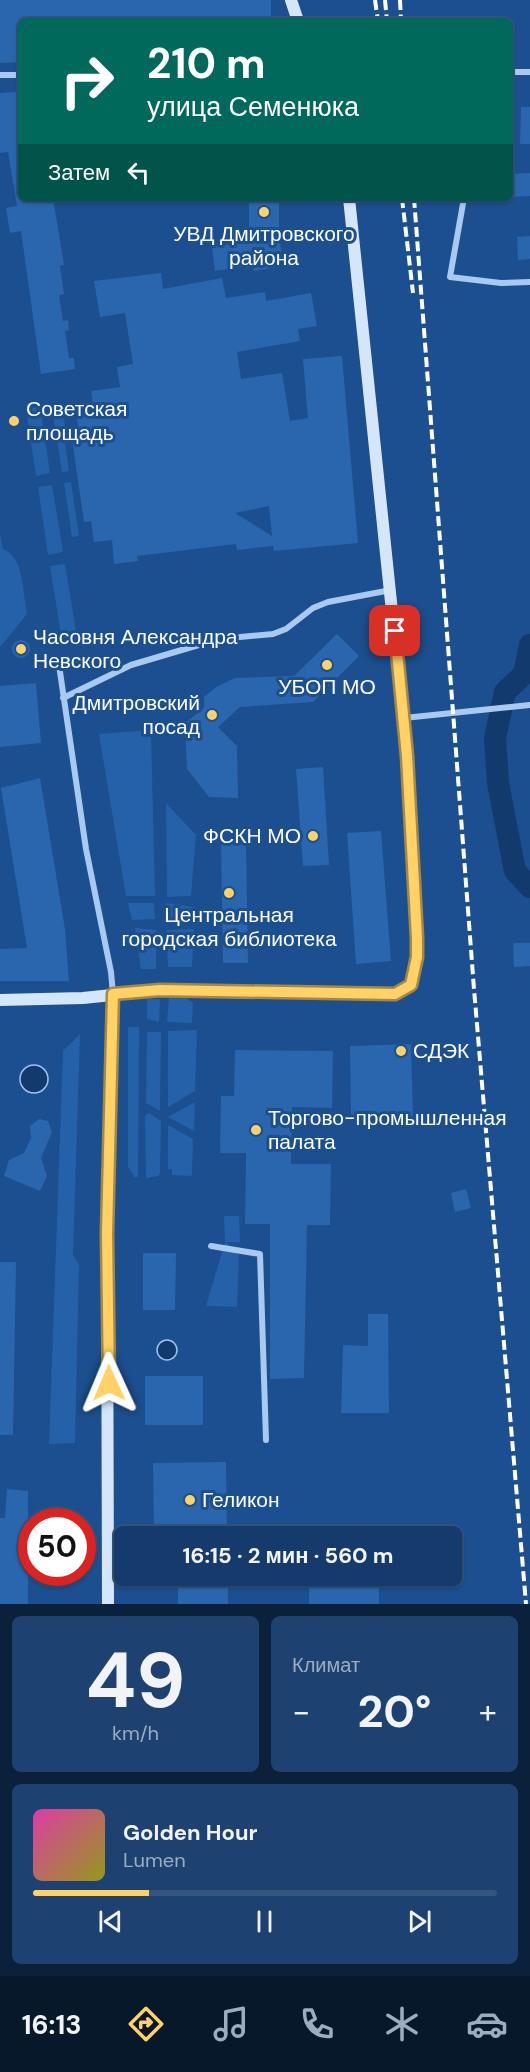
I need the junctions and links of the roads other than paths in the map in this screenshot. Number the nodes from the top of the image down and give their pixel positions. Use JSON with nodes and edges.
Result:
{"nodes":[{"id":1,"x":291,"y":0,"type":"edge"},
{"id":2,"x":297,"y":18,"type":"edge"},
{"id":3,"x":513,"y":72,"type":"edge"},
{"id":4,"x":530,"y":72,"type":"edge"},
{"id":5,"x":0,"y":75,"type":"edge"},
{"id":6,"x":18,"y":75,"type":"edge"},
{"id":7,"x":349,"y":201,"type":"edge"},
{"id":8,"x":463,"y":201,"type":"edge"},
{"id":9,"x":530,"y":282,"type":"edge"},
{"id":10,"x":391,"y":590,"type":"junction"},
{"id":11,"x":59,"y":665,"type":"dead end"},
{"id":12,"x":63,"y":698,"type":"junction"},
{"id":13,"x":530,"y":705,"type":"edge"},
{"id":14,"x":404,"y":718,"type":"junction"},
{"id":15,"x":113,"y":994,"type":"junction"},
{"id":16,"x":0,"y":1000,"type":"edge"},
{"id":17,"x":211,"y":1246,"type":"dead end"},
{"id":18,"x":266,"y":1440,"type":"dead end"},
{"id":19,"x":108,"y":1604,"type":"edge"}],
"edges":[{"from":1,"to":2,"type":"main road"},
{"from":3,"to":4,"type":"street"},
{"from":5,"to":6,"type":"street"},
{"from":7,"to":10,"type":"main road"},
{"from":8,"to":9,"type":"street"},
{"from":10,"to":12,"type":"street"},
{"from":10,"to":14,"type":"main road"},
{"from":11,"to":12,"type":"street"},
{"from":12,"to":15,"type":"street"},
{"from":13,"to":14,"type":"street"},
{"from":14,"to":15,"type":"main road"},
{"from":15,"to":16,"type":"main road"},
{"from":15,"to":19,"type":"main road"},
{"from":17,"to":18,"type":"street"}]}
